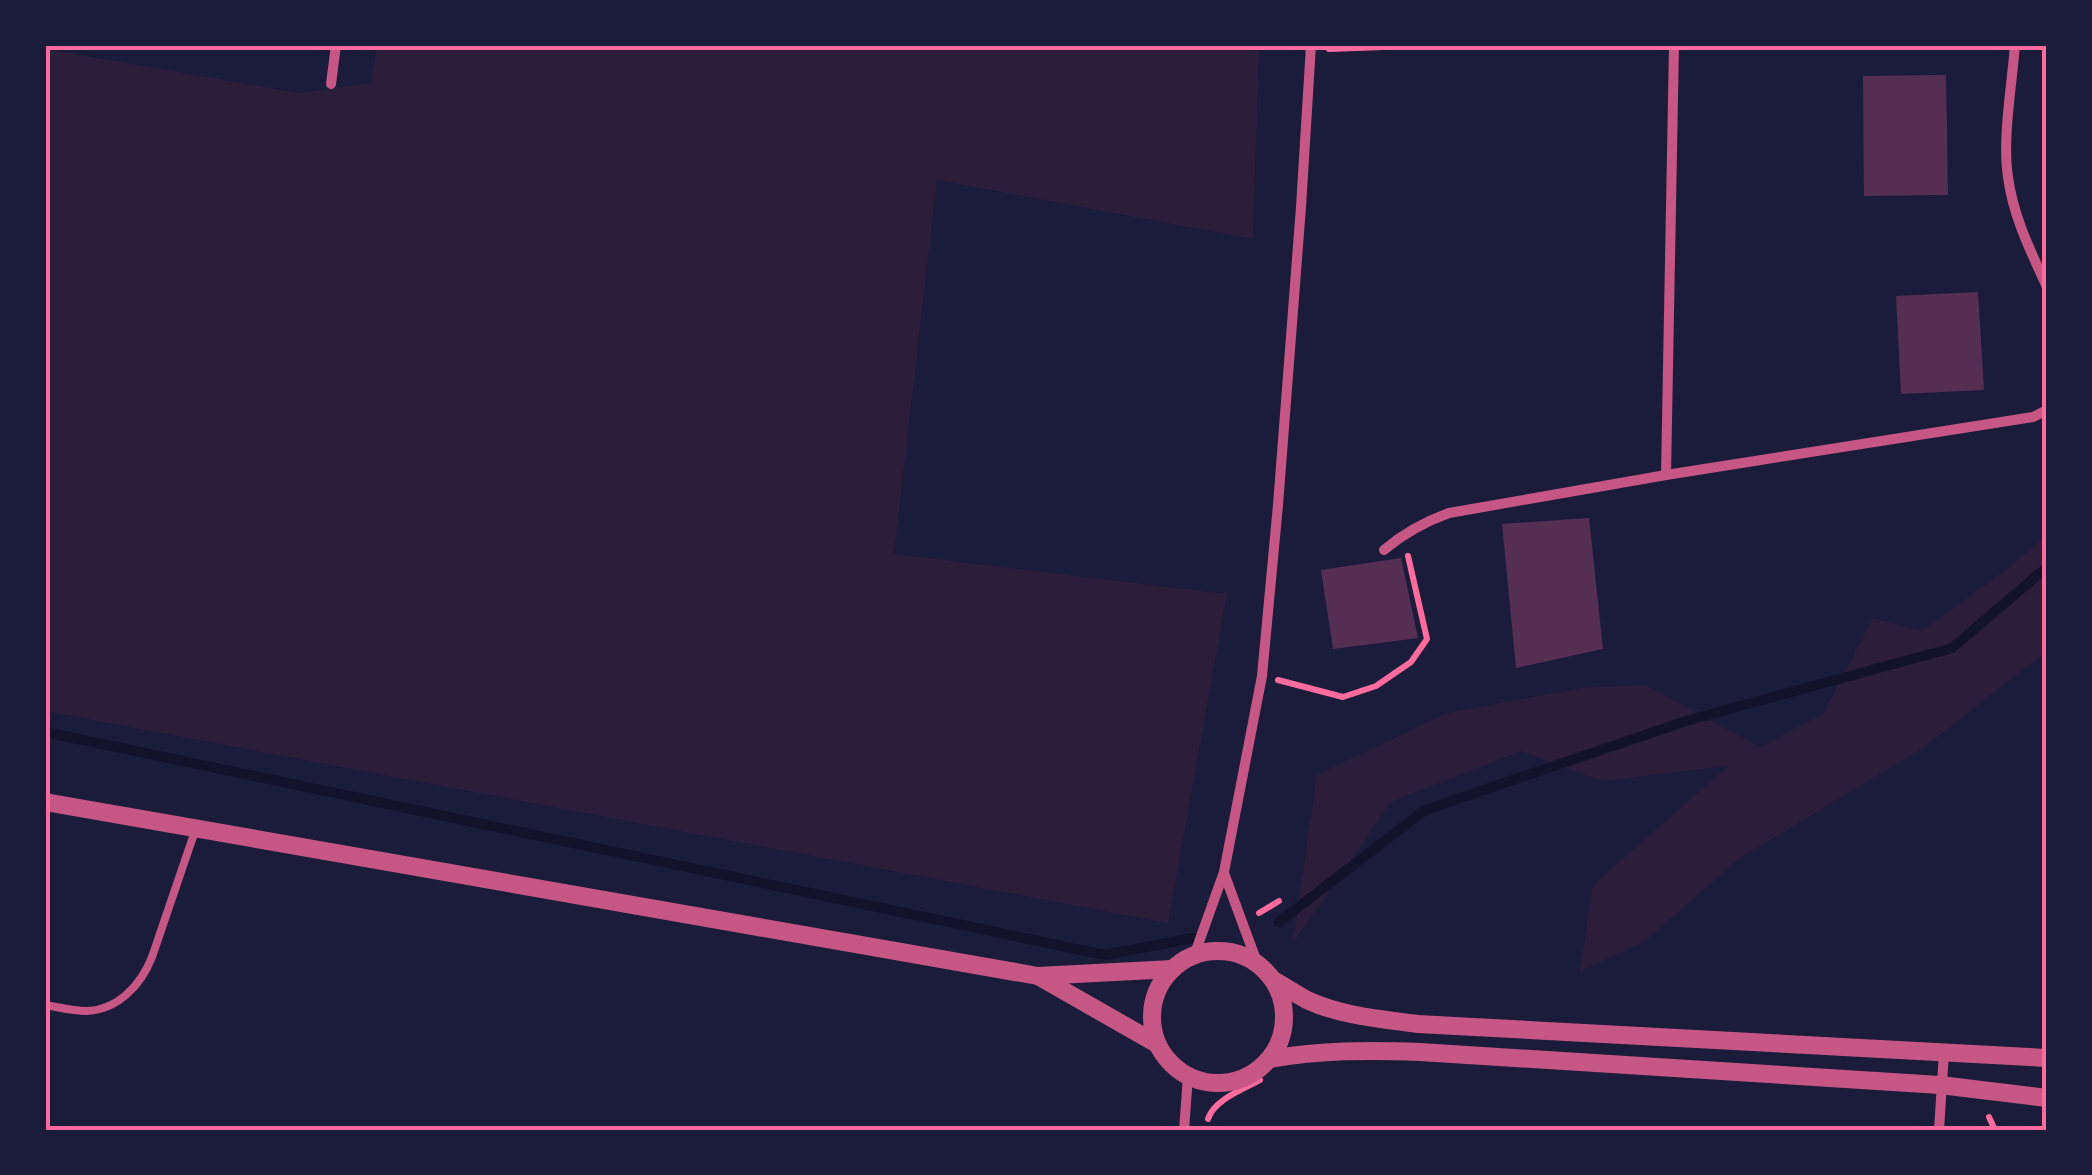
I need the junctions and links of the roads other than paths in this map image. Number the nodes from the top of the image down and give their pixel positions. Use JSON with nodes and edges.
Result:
{"nodes":[{"id":1,"x":336,"y":45,"type":"edge"},
{"id":2,"x":1674,"y":45,"type":"edge"},
{"id":3,"x":2016,"y":45,"type":"edge"},
{"id":4,"x":1311,"y":48,"type":"edge"},
{"id":5,"x":330,"y":84,"type":"dead end"},
{"id":6,"x":2047,"y":288,"type":"edge"},
{"id":7,"x":2047,"y":410,"type":"edge"},
{"id":8,"x":1666,"y":475,"type":"junction"},
{"id":9,"x":1384,"y":550,"type":"dead end"},
{"id":10,"x":45,"y":802,"type":"edge"},
{"id":11,"x":196,"y":828,"type":"junction"},
{"id":12,"x":1224,"y":872,"type":"junction"},
{"id":13,"x":1194,"y":956,"type":"junction"},
{"id":14,"x":1258,"y":965,"type":"junction"},
{"id":15,"x":1173,"y":968,"type":"junction"},
{"id":16,"x":1038,"y":976,"type":"junction"},
{"id":17,"x":1273,"y":980,"type":"junction"},
{"id":18,"x":45,"y":1005,"type":"edge"},
{"id":19,"x":1158,"y":1044,"type":"junction"},
{"id":20,"x":1944,"y":1051,"type":"junction"},
{"id":21,"x":2047,"y":1058,"type":"edge"},
{"id":22,"x":1270,"y":1059,"type":"junction"},
{"id":23,"x":1188,"y":1076,"type":"junction"},
{"id":24,"x":1940,"y":1084,"type":"junction"},
{"id":25,"x":2047,"y":1098,"type":"edge"},
{"id":26,"x":1184,"y":1130,"type":"edge"},
{"id":27,"x":1939,"y":1130,"type":"edge"}],
"edges":[{"from":1,"to":5,"type":"street"},
{"from":2,"to":8,"type":"street"},
{"from":3,"to":6,"type":"street"},
{"from":4,"to":12,"type":"street"},
{"from":7,"to":8,"type":"street"},
{"from":8,"to":9,"type":"street"},
{"from":10,"to":11,"type":"street"},
{"from":11,"to":16,"type":"street"},
{"from":11,"to":18,"type":"lane"},
{"from":12,"to":13,"type":"street"},
{"from":12,"to":14,"type":"street"},
{"from":13,"to":14,"type":"street"},
{"from":13,"to":15,"type":"street"},
{"from":14,"to":17,"type":"street"},
{"from":15,"to":16,"type":"street"},
{"from":15,"to":19,"type":"street"},
{"from":16,"to":19,"type":"street"},
{"from":17,"to":20,"type":"street"},
{"from":17,"to":22,"type":"street"},
{"from":19,"to":23,"type":"street"},
{"from":20,"to":21,"type":"street"},
{"from":20,"to":24,"type":"street"},
{"from":22,"to":23,"type":"street"},
{"from":22,"to":24,"type":"street"},
{"from":23,"to":26,"type":"street"},
{"from":24,"to":25,"type":"street"},
{"from":24,"to":27,"type":"street"}]}
